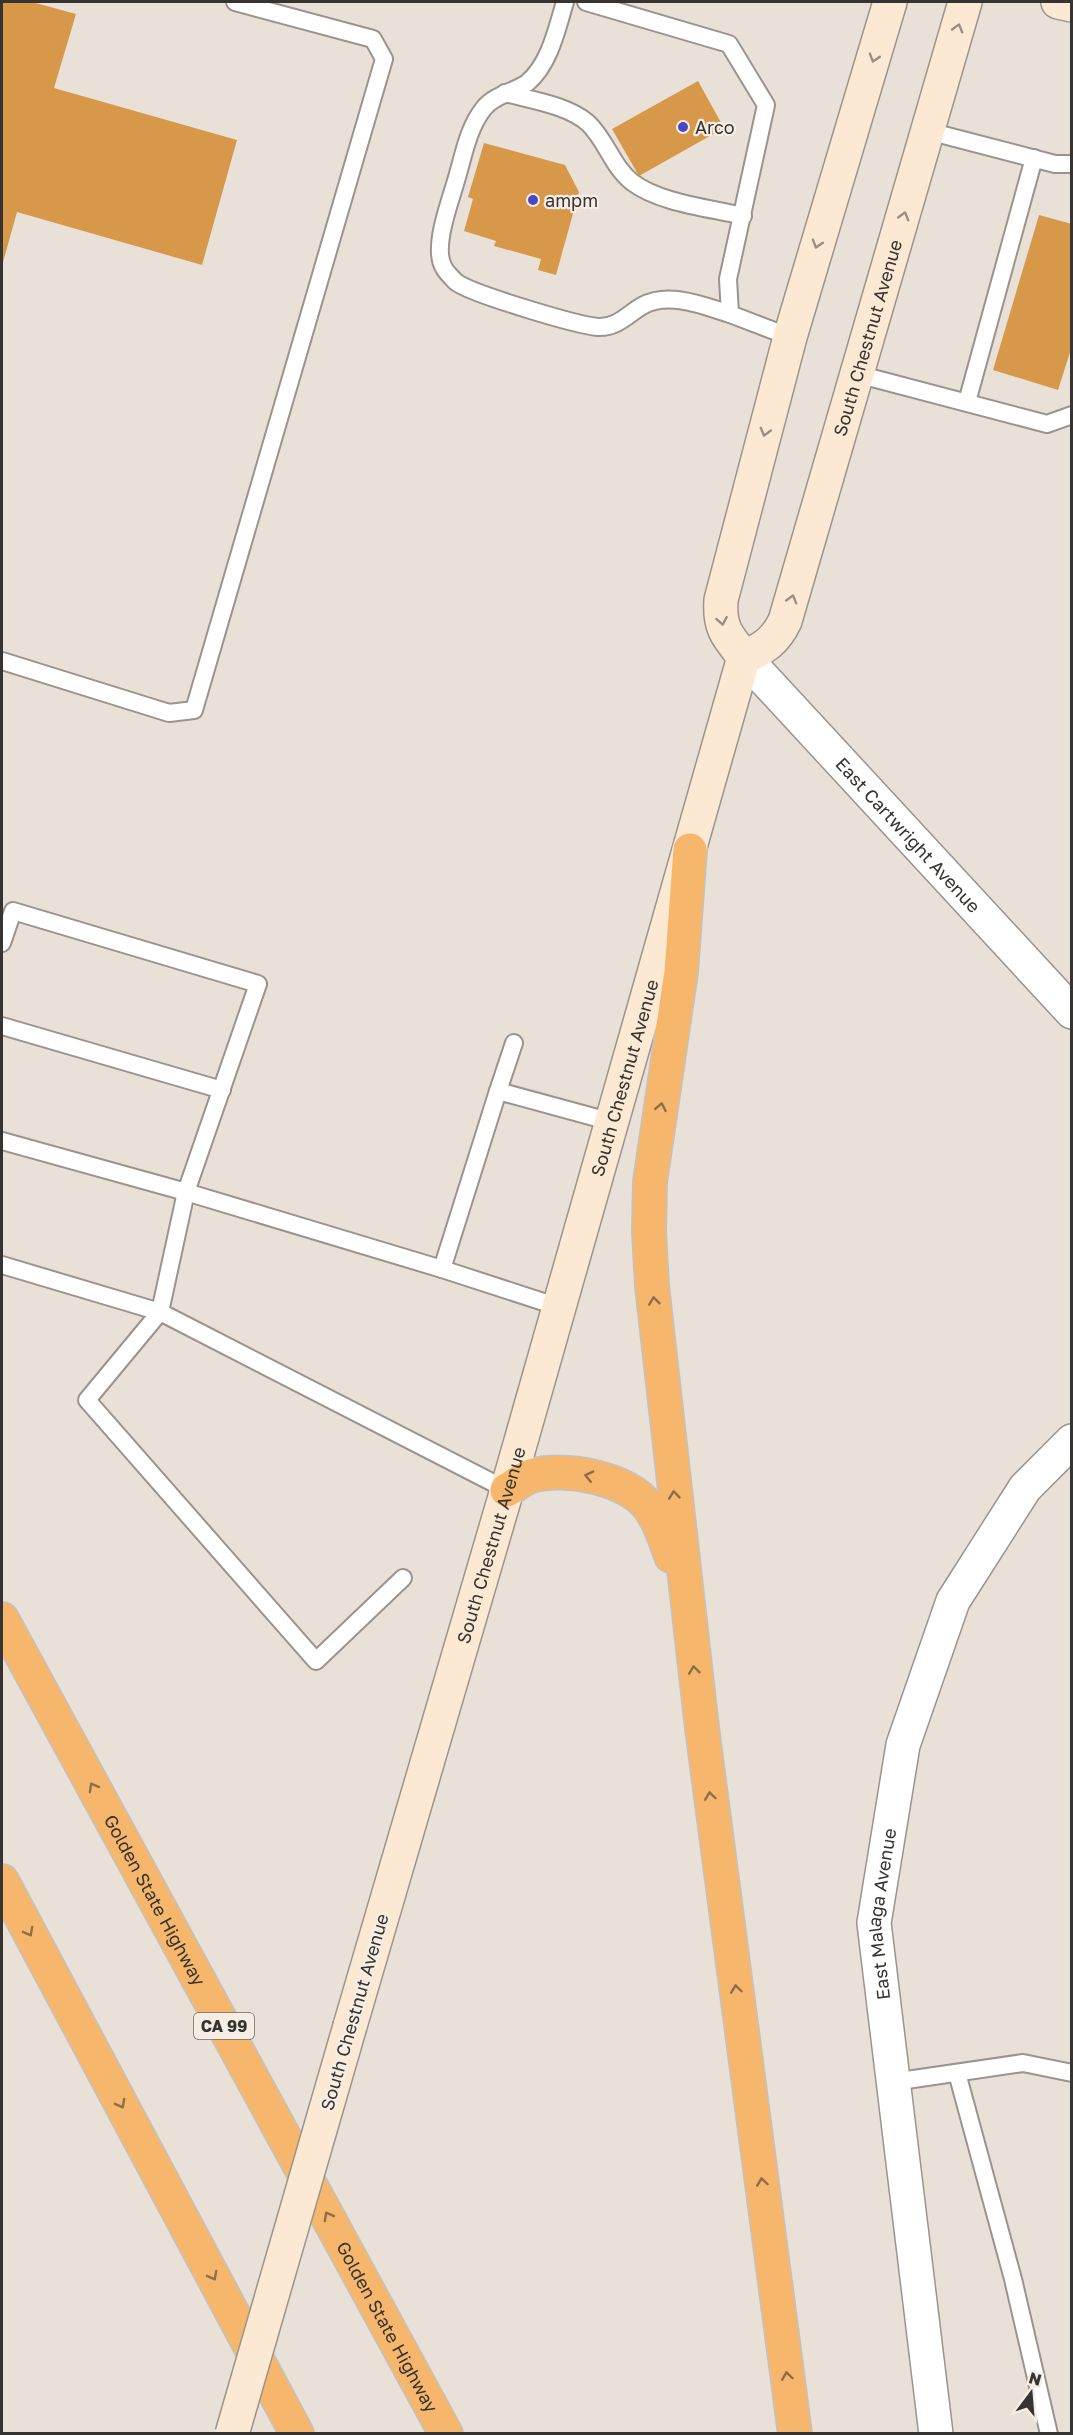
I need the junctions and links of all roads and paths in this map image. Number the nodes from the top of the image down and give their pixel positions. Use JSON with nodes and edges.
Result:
{"nodes":[{"id":1,"x":236,"y":2,"type":"edge"},
{"id":2,"x":565,"y":2,"type":"edge"},
{"id":3,"x":586,"y":2,"type":"edge"},
{"id":4,"x":890,"y":2,"type":"edge"},
{"id":5,"x":965,"y":2,"type":"edge"},
{"id":6,"x":1058,"y":2,"type":"edge"},
{"id":7,"x":1071,"y":5,"type":"edge"},
{"id":8,"x":505,"y":93,"type":"junction"},
{"id":9,"x":928,"y":131,"type":"junction"},
{"id":10,"x":1034,"y":158,"type":"junction"},
{"id":11,"x":1071,"y":164,"type":"edge"},
{"id":12,"x":743,"y":216,"type":"junction"},
{"id":13,"x":730,"y":314,"type":"junction"},
{"id":14,"x":790,"y":337,"type":"junction"},
{"id":15,"x":857,"y":374,"type":"junction"},
{"id":16,"x":967,"y":402,"type":"junction"},
{"id":17,"x":1071,"y":415,"type":"edge"},
{"id":18,"x":744,"y":657,"type":"junction"},
{"id":19,"x":2,"y":661,"type":"edge"},
{"id":20,"x":690,"y":850,"type":"junction"},
{"id":21,"x":2,"y":943,"type":"edge"},
{"id":22,"x":1071,"y":1012,"type":"edge"},
{"id":23,"x":2,"y":1026,"type":"edge"},
{"id":24,"x":514,"y":1043,"type":"dead end"},
{"id":25,"x":222,"y":1090,"type":"junction"},
{"id":26,"x":498,"y":1091,"type":"junction"},
{"id":27,"x":612,"y":1122,"type":"junction"},
{"id":28,"x":2,"y":1140,"type":"edge"},
{"id":29,"x":186,"y":1192,"type":"junction"},
{"id":30,"x":2,"y":1265,"type":"edge"},
{"id":31,"x":442,"y":1269,"type":"junction"},
{"id":32,"x":560,"y":1307,"type":"junction"},
{"id":33,"x":160,"y":1312,"type":"junction"},
{"id":34,"x":1071,"y":1441,"type":"edge"},
{"id":35,"x":507,"y":1490,"type":"junction"},
{"id":36,"x":403,"y":1578,"type":"dead end"},
{"id":37,"x":685,"y":1594,"type":"junction"},
{"id":38,"x":2,"y":1619,"type":"edge"},
{"id":39,"x":2,"y":1881,"type":"edge"},
{"id":40,"x":957,"y":2073,"type":"junction"},
{"id":41,"x":1071,"y":2073,"type":"edge"},
{"id":42,"x":893,"y":2082,"type":"junction"},
{"id":43,"x":232,"y":2433,"type":"edge"},
{"id":44,"x":297,"y":2433,"type":"edge"},
{"id":45,"x":446,"y":2433,"type":"edge"},
{"id":46,"x":795,"y":2433,"type":"edge"},
{"id":47,"x":936,"y":2433,"type":"edge"},
{"id":48,"x":1049,"y":2433,"type":"edge"}],
"edges":[{"from":1,"to":19,"type":"lane"},
{"from":2,"to":8,"type":"lane"},
{"from":3,"to":12,"type":"lane"},
{"from":4,"to":14,"type":"main road","one_way":true},
{"from":9,"to":5,"type":"main road","name":"South Chestnut Avenue","one_way":true},
{"from":6,"to":7,"type":"main road"},
{"from":8,"to":12,"type":"lane"},
{"from":8,"to":13,"type":"lane"},
{"from":9,"to":10,"type":"lane"},
{"from":15,"to":9,"type":"main road","name":"South Chestnut Avenue","one_way":true},
{"from":10,"to":11,"type":"lane"},
{"from":10,"to":16,"type":"lane"},
{"from":12,"to":13,"type":"lane"},
{"from":13,"to":14,"type":"lane"},
{"from":14,"to":18,"type":"main road","one_way":true},
{"from":15,"to":16,"type":"lane"},
{"from":18,"to":15,"type":"main road","name":"South Chestnut Avenue","one_way":true},
{"from":16,"to":17,"type":"lane"},
{"from":18,"to":20,"type":"main road","name":"South Chestnut Avenue"},
{"from":18,"to":22,"type":"street","name":"East Cartwright Avenue"},
{"from":20,"to":27,"type":"main road","name":"South Chestnut Avenue"},
{"from":37,"to":20,"type":"highway","one_way":true},
{"from":21,"to":25,"type":"lane"},
{"from":23,"to":25,"type":"lane"},
{"from":24,"to":26,"type":"lane"},
{"from":25,"to":29,"type":"lane"},
{"from":26,"to":27,"type":"lane"},
{"from":26,"to":31,"type":"lane"},
{"from":27,"to":32,"type":"main road","name":"South Chestnut Avenue"},
{"from":28,"to":29,"type":"lane"},
{"from":29,"to":31,"type":"lane"},
{"from":29,"to":33,"type":"lane"},
{"from":30,"to":33,"type":"lane"},
{"from":31,"to":32,"type":"lane"},
{"from":32,"to":35,"type":"main road","name":"South Chestnut Avenue"},
{"from":33,"to":35,"type":"lane"},
{"from":33,"to":36,"type":"lane"},
{"from":34,"to":42,"type":"street","name":"East Malaga Avenue"},
{"from":37,"to":35,"type":"highway","one_way":true},
{"from":35,"to":43,"type":"main road","name":"South Chestnut Avenue","bridge":true},
{"from":46,"to":37,"type":"highway","one_way":true},
{"from":45,"to":38,"type":"highway","name":"Golden State Highway","number":"CA 99","one_way":true},
{"from":39,"to":44,"type":"highway","one_way":true},
{"from":40,"to":41,"type":"lane"},
{"from":40,"to":42,"type":"lane"},
{"from":40,"to":48,"type":"lane"},
{"from":42,"to":47,"type":"street","name":"East Malaga Avenue"}]}
